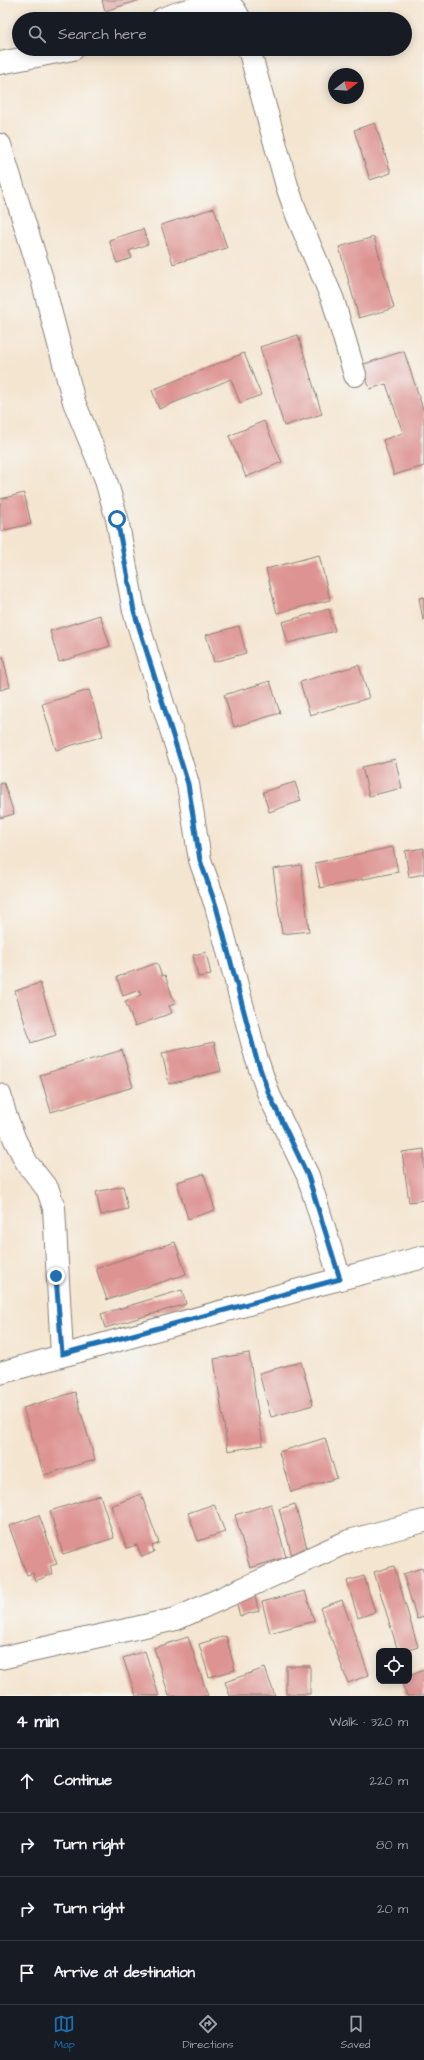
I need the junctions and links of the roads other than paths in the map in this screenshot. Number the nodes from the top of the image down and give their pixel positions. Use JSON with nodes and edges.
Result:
{"nodes":[{"id":1,"x":177,"y":12,"type":"edge"},
{"id":2,"x":236,"y":12,"type":"edge"},
{"id":3,"x":36,"y":56,"type":"edge"},
{"id":4,"x":251,"y":56,"type":"edge"},
{"id":5,"x":0,"y":63,"type":"edge"},
{"id":6,"x":0,"y":145,"type":"edge"},
{"id":7,"x":355,"y":375,"type":"dead end"},
{"id":8,"x":0,"y":1095,"type":"edge"},
{"id":9,"x":424,"y":1257,"type":"edge"},
{"id":10,"x":340,"y":1279,"type":"junction"},
{"id":11,"x":62,"y":1354,"type":"junction"},
{"id":12,"x":0,"y":1373,"type":"edge"},
{"id":13,"x":424,"y":1521,"type":"edge"},
{"id":14,"x":0,"y":1658,"type":"edge"}],
"edges":[{"from":1,"to":2,"type":"street"},
{"from":3,"to":5,"type":"street"},
{"from":4,"to":7,"type":"street"},
{"from":6,"to":10,"type":"street"},
{"from":8,"to":11,"type":"street"},
{"from":9,"to":10,"type":"street"},
{"from":10,"to":11,"type":"street"},
{"from":11,"to":12,"type":"street"},
{"from":13,"to":14,"type":"street"}]}
